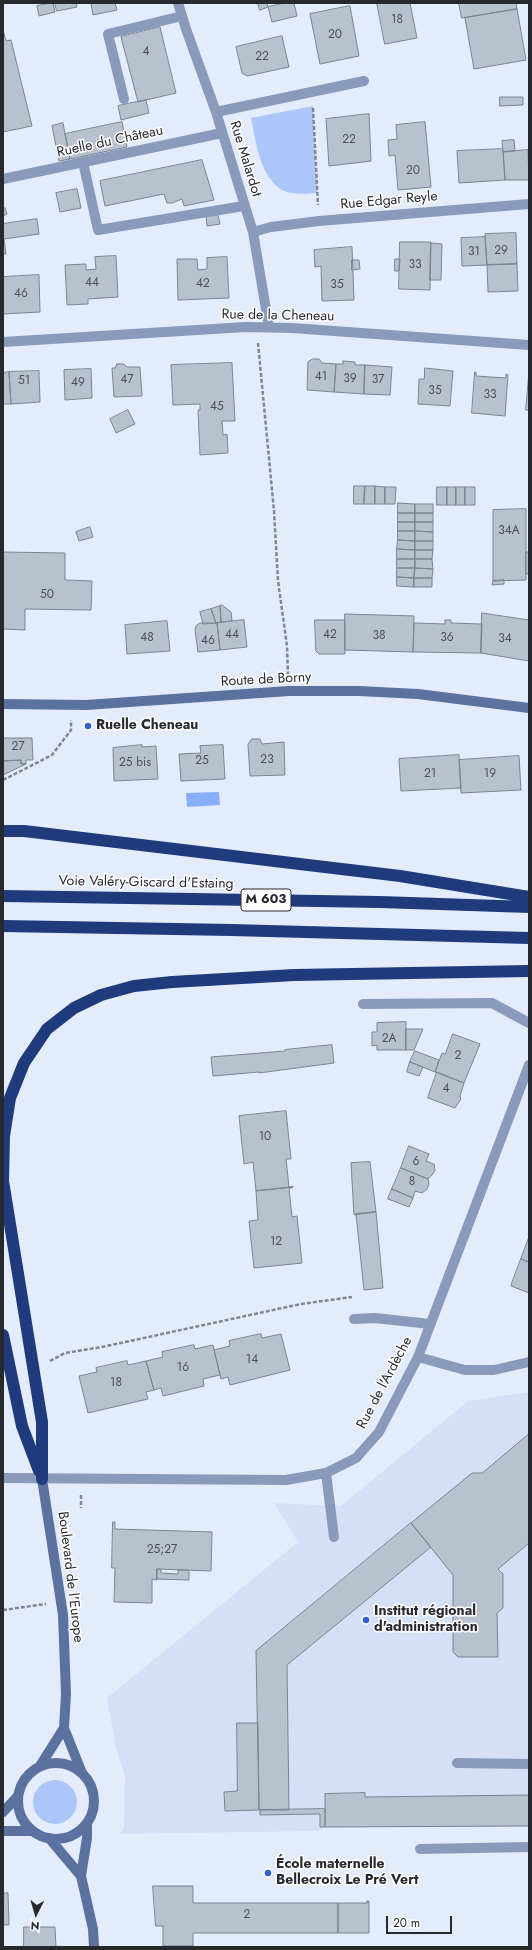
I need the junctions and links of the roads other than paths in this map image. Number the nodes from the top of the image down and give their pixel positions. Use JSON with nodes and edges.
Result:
{"nodes":[{"id":1,"x":178,"y":3,"type":"edge"},
{"id":2,"x":182,"y":16,"type":"junction"},
{"id":3,"x":364,"y":81,"type":"dead end"},
{"id":4,"x":124,"y":99,"type":"dead end"},
{"id":5,"x":216,"y":112,"type":"junction"},
{"id":6,"x":222,"y":132,"type":"junction"},
{"id":7,"x":83,"y":162,"type":"junction"},
{"id":8,"x":3,"y":179,"type":"edge"},
{"id":9,"x":529,"y":204,"type":"edge"},
{"id":10,"x":244,"y":206,"type":"junction"},
{"id":11,"x":253,"y":232,"type":"junction"},
{"id":12,"x":269,"y":327,"type":"junction"},
{"id":13,"x":3,"y":342,"type":"edge"},
{"id":14,"x":529,"y":345,"type":"edge"},
{"id":15,"x":3,"y":704,"type":"edge"},
{"id":16,"x":529,"y":708,"type":"edge"},
{"id":17,"x":3,"y":831,"type":"edge"},
{"id":18,"x":3,"y":896,"type":"edge"},
{"id":19,"x":529,"y":897,"type":"edge"},
{"id":20,"x":529,"y":907,"type":"edge"},
{"id":21,"x":3,"y":926,"type":"edge"},
{"id":22,"x":529,"y":938,"type":"edge"},
{"id":23,"x":529,"y":971,"type":"edge"},
{"id":24,"x":363,"y":1004,"type":"dead end"},
{"id":25,"x":529,"y":1023,"type":"edge"},
{"id":26,"x":529,"y":1065,"type":"edge"},
{"id":27,"x":354,"y":1319,"type":"dead end"},
{"id":28,"x":430,"y":1324,"type":"junction"},
{"id":29,"x":3,"y":1335,"type":"edge"},
{"id":30,"x":418,"y":1357,"type":"junction"},
{"id":31,"x":529,"y":1362,"type":"edge"},
{"id":32,"x":326,"y":1474,"type":"junction"},
{"id":33,"x":3,"y":1478,"type":"edge"},
{"id":34,"x":42,"y":1479,"type":"junction"},
{"id":35,"x":334,"y":1537,"type":"dead end"},
{"id":36,"x":64,"y":1728,"type":"junction"},
{"id":37,"x":457,"y":1763,"type":"dead end"},
{"id":38,"x":529,"y":1764,"type":"edge"},
{"id":39,"x":40,"y":1766,"type":"junction"},
{"id":40,"x":82,"y":1773,"type":"junction"},
{"id":41,"x":18,"y":1796,"type":"junction"},
{"id":42,"x":3,"y":1812,"type":"edge"},
{"id":43,"x":87,"y":1823,"type":"junction"},
{"id":44,"x":3,"y":1831,"type":"edge"},
{"id":45,"x":32,"y":1831,"type":"junction"},
{"id":46,"x":49,"y":1838,"type":"junction"},
{"id":47,"x":529,"y":1847,"type":"edge"},
{"id":48,"x":420,"y":1849,"type":"dead end"},
{"id":49,"x":81,"y":1876,"type":"junction"},
{"id":50,"x":94,"y":1947,"type":"edge"}],
"edges":[{"from":1,"to":2,"type":"street","name":"Rue Malardot"},
{"from":2,"to":4,"type":"street"},
{"from":2,"to":5,"type":"street","name":"Rue Malardot"},
{"from":3,"to":5,"type":"street"},
{"from":5,"to":6,"type":"street","name":"Rue Malardot"},
{"from":6,"to":7,"type":"street","name":"Ruelle du Château"},
{"from":6,"to":10,"type":"street","name":"Rue Malardot"},
{"from":7,"to":8,"type":"street","name":"Ruelle du Château"},
{"from":7,"to":10,"type":"street"},
{"from":9,"to":11,"type":"street","name":"Rue Edgar Reyle"},
{"from":10,"to":11,"type":"street","name":"Rue Malardot"},
{"from":11,"to":12,"type":"street","name":"Rue Malardot"},
{"from":12,"to":13,"type":"street","name":"Rue de la Cheneau"},
{"from":12,"to":14,"type":"street","name":"Rue de la Cheneau"},
{"from":15,"to":16,"type":"street","name":"Route de Borny"},
{"from":17,"to":19,"type":"highway"},
{"from":18,"to":20,"type":"highway","name":"Voie Valéry-Giscard d'Estaing","number":"M 603"},
{"from":21,"to":22,"type":"highway","number":"M 603"},
{"from":23,"to":34,"type":"highway"},
{"from":24,"to":25,"type":"street"},
{"from":26,"to":28,"type":"street","name":"Rue de l'Ardèche"},
{"from":27,"to":28,"type":"street"},
{"from":28,"to":30,"type":"street","name":"Rue de l'Ardèche"},
{"from":29,"to":34,"type":"highway"},
{"from":30,"to":31,"type":"street"},
{"from":30,"to":32,"type":"street","name":"Rue de l'Ardèche"},
{"from":32,"to":34,"type":"street","name":"Rue de l'Ardèche"},
{"from":32,"to":35,"type":"street"},
{"from":33,"to":34,"type":"street","name":"Rue de l'Ardèche"},
{"from":34,"to":36,"type":"street","name":"Boulevard de l'Europe"},
{"from":36,"to":39,"type":"street"},
{"from":36,"to":40,"type":"street","name":"Boulevard de l'Europe"},
{"from":37,"to":38,"type":"street"},
{"from":39,"to":40,"type":"street"},
{"from":39,"to":41,"type":"street"},
{"from":40,"to":43,"type":"street","name":"Boulevard de l'Europe"},
{"from":41,"to":42,"type":"street"},
{"from":41,"to":45,"type":"street"},
{"from":43,"to":46,"type":"street"},
{"from":43,"to":49,"type":"street","name":"Boulevard de l'Europe"},
{"from":44,"to":45,"type":"street"},
{"from":45,"to":46,"type":"street"},
{"from":46,"to":49,"type":"street"},
{"from":47,"to":48,"type":"street"},
{"from":49,"to":50,"type":"street"}]}
